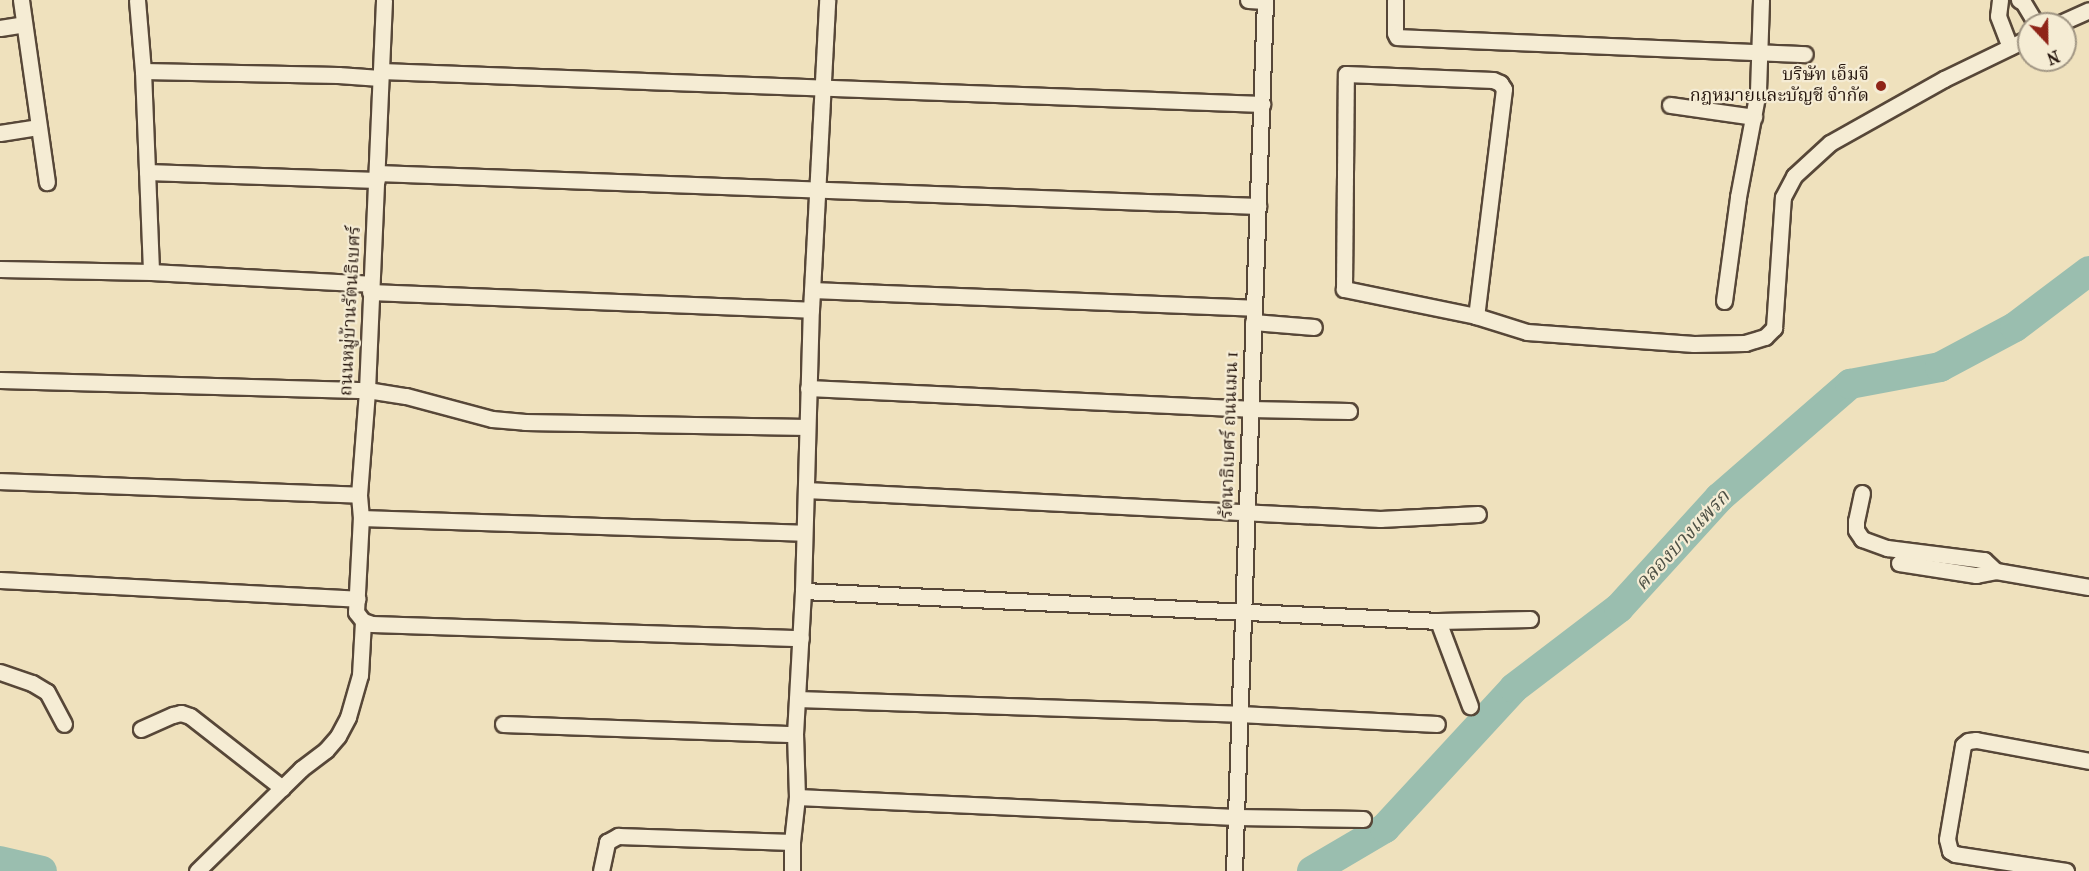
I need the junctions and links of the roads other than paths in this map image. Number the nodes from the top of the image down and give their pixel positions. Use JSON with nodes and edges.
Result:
{"nodes":[{"id":1,"x":21,"y":0,"type":"edge"},
{"id":2,"x":137,"y":0,"type":"edge"},
{"id":3,"x":384,"y":0,"type":"edge"},
{"id":4,"x":827,"y":0,"type":"edge"},
{"id":5,"x":1248,"y":0,"type":"edge"},
{"id":6,"x":1265,"y":0,"type":"edge"},
{"id":7,"x":1395,"y":0,"type":"edge"},
{"id":8,"x":1761,"y":0,"type":"edge"},
{"id":9,"x":2000,"y":0,"type":"edge"},
{"id":10,"x":2019,"y":0,"type":"edge"},
{"id":11,"x":2029,"y":12,"type":"edge"},
{"id":12,"x":24,"y":24,"type":"junction"},
{"id":13,"x":0,"y":28,"type":"edge"},
{"id":14,"x":2017,"y":44,"type":"edge"},
{"id":15,"x":2010,"y":47,"type":"junction"},
{"id":16,"x":1758,"y":51,"type":"junction"},
{"id":17,"x":1805,"y":54,"type":"dead end"},
{"id":18,"x":143,"y":71,"type":"junction"},
{"id":19,"x":380,"y":74,"type":"junction"},
{"id":20,"x":823,"y":87,"type":"junction"},
{"id":21,"x":1262,"y":105,"type":"junction"},
{"id":22,"x":1670,"y":105,"type":"dead end"},
{"id":23,"x":1754,"y":117,"type":"junction"},
{"id":24,"x":38,"y":127,"type":"junction"},
{"id":25,"x":0,"y":133,"type":"edge"},
{"id":26,"x":147,"y":172,"type":"junction"},
{"id":27,"x":377,"y":177,"type":"junction"},
{"id":28,"x":47,"y":183,"type":"dead end"},
{"id":29,"x":817,"y":189,"type":"junction"},
{"id":30,"x":1258,"y":206,"type":"junction"},
{"id":31,"x":0,"y":269,"type":"edge"},
{"id":32,"x":151,"y":272,"type":"junction"},
{"id":33,"x":370,"y":288,"type":"junction"},
{"id":34,"x":812,"y":290,"type":"junction"},
{"id":35,"x":1724,"y":301,"type":"dead end"},
{"id":36,"x":811,"y":310,"type":"junction"},
{"id":37,"x":1254,"y":315,"type":"junction"},
{"id":38,"x":1476,"y":316,"type":"junction"},
{"id":39,"x":1314,"y":327,"type":"dead end"},
{"id":40,"x":0,"y":380,"type":"edge"},
{"id":41,"x":808,"y":388,"type":"junction"},
{"id":42,"x":367,"y":390,"type":"junction"},
{"id":43,"x":1250,"y":409,"type":"junction"},
{"id":44,"x":1349,"y":411,"type":"dead end"},
{"id":45,"x":807,"y":427,"type":"junction"},
{"id":46,"x":0,"y":481,"type":"edge"},
{"id":47,"x":806,"y":490,"type":"junction"},
{"id":48,"x":1862,"y":493,"type":"dead end"},
{"id":49,"x":359,"y":495,"type":"junction"},
{"id":50,"x":1247,"y":510,"type":"junction"},
{"id":51,"x":1478,"y":514,"type":"dead end"},
{"id":52,"x":362,"y":518,"type":"junction"},
{"id":53,"x":803,"y":533,"type":"junction"},
{"id":54,"x":1899,"y":563,"type":"dead end"},
{"id":55,"x":1996,"y":571,"type":"junction"},
{"id":56,"x":0,"y":580,"type":"edge"},
{"id":57,"x":2089,"y":587,"type":"edge"},
{"id":58,"x":803,"y":591,"type":"junction"},
{"id":59,"x":357,"y":599,"type":"junction"},
{"id":60,"x":1243,"y":613,"type":"junction"},
{"id":61,"x":1530,"y":619,"type":"dead end"},
{"id":62,"x":363,"y":621,"type":"junction"},
{"id":63,"x":1438,"y":621,"type":"junction"},
{"id":64,"x":801,"y":638,"type":"junction"},
{"id":65,"x":0,"y":672,"type":"edge"},
{"id":66,"x":797,"y":699,"type":"junction"},
{"id":67,"x":1470,"y":706,"type":"dead end"},
{"id":68,"x":1239,"y":714,"type":"junction"},
{"id":69,"x":64,"y":724,"type":"dead end"},
{"id":70,"x":503,"y":724,"type":"dead end"},
{"id":71,"x":1437,"y":724,"type":"dead end"},
{"id":72,"x":141,"y":729,"type":"dead end"},
{"id":73,"x":795,"y":734,"type":"junction"},
{"id":74,"x":2089,"y":761,"type":"edge"},
{"id":75,"x":282,"y":788,"type":"junction"},
{"id":76,"x":797,"y":798,"type":"junction"},
{"id":77,"x":1236,"y":817,"type":"junction"},
{"id":78,"x":1363,"y":819,"type":"dead end"},
{"id":79,"x":792,"y":842,"type":"junction"},
{"id":80,"x":1979,"y":865,"type":"edge"},
{"id":81,"x":203,"y":868,"type":"edge"},
{"id":82,"x":601,"y":871,"type":"edge"},
{"id":83,"x":792,"y":871,"type":"edge"},
{"id":84,"x":1234,"y":871,"type":"edge"},
{"id":85,"x":2066,"y":871,"type":"edge"}],
"edges":[{"from":1,"to":12,"type":"street"},
{"from":2,"to":18,"type":"street"},
{"from":3,"to":19,"type":"street","name":"ถนนหมู่บ้านรัตนธิเบศร์"},
{"from":4,"to":20,"type":"street"},
{"from":5,"to":6,"type":"street"},
{"from":6,"to":21,"type":"street","name":"รัตนาธิเบศร์ ถนนเมน 1"},
{"from":7,"to":16,"type":"street"},
{"from":8,"to":16,"type":"street"},
{"from":9,"to":15,"type":"street"},
{"from":10,"to":11,"type":"street"},
{"from":12,"to":13,"type":"street"},
{"from":12,"to":24,"type":"street"},
{"from":14,"to":15,"type":"street"},
{"from":15,"to":38,"type":"street"},
{"from":16,"to":17,"type":"street"},
{"from":16,"to":23,"type":"street"},
{"from":18,"to":19,"type":"street"},
{"from":18,"to":26,"type":"street"},
{"from":19,"to":20,"type":"street"},
{"from":19,"to":27,"type":"street","name":"ถนนหมู่บ้านรัตนธิเบศร์"},
{"from":20,"to":21,"type":"street"},
{"from":20,"to":29,"type":"street"},
{"from":21,"to":30,"type":"street","name":"รัตนาธิเบศร์ ถนนเมน 1"},
{"from":22,"to":23,"type":"street"},
{"from":23,"to":35,"type":"street"},
{"from":24,"to":25,"type":"street"},
{"from":24,"to":28,"type":"street"},
{"from":26,"to":27,"type":"street"},
{"from":26,"to":32,"type":"street"},
{"from":27,"to":29,"type":"street"},
{"from":27,"to":33,"type":"street","name":"ถนนหมู่บ้านรัตนธิเบศร์"},
{"from":29,"to":30,"type":"street"},
{"from":29,"to":34,"type":"street"},
{"from":30,"to":37,"type":"street","name":"รัตนาธิเบศร์ ถนนเมน 1"},
{"from":31,"to":32,"type":"street"},
{"from":32,"to":33,"type":"street"},
{"from":33,"to":36,"type":"street"},
{"from":33,"to":42,"type":"street","name":"ถนนหมู่บ้านรัตนธิเบศร์"},
{"from":34,"to":36,"type":"street"},
{"from":34,"to":37,"type":"street"},
{"from":36,"to":41,"type":"street"},
{"from":37,"to":39,"type":"street"},
{"from":37,"to":43,"type":"street","name":"รัตนาธิเบศร์ ถนนเมน 1"},
{"from":38,"to":38,"type":"street"},
{"from":40,"to":42,"type":"street"},
{"from":41,"to":43,"type":"street"},
{"from":41,"to":45,"type":"street"},
{"from":42,"to":45,"type":"street"},
{"from":42,"to":49,"type":"street","name":"ถนนหมู่บ้านรัตนธิเบศร์"},
{"from":43,"to":44,"type":"street"},
{"from":43,"to":50,"type":"street","name":"รัตนาธิเบศร์ ถนนเมน 1"},
{"from":45,"to":47,"type":"street"},
{"from":46,"to":49,"type":"street"},
{"from":47,"to":50,"type":"street"},
{"from":47,"to":53,"type":"street"},
{"from":48,"to":55,"type":"street"},
{"from":49,"to":52,"type":"street","name":"ถนนหมู่บ้านรัตนธิเบศร์"},
{"from":50,"to":51,"type":"street"},
{"from":50,"to":60,"type":"street","name":"รัตนาธิเบศร์ ถนนเมน 1"},
{"from":52,"to":53,"type":"street"},
{"from":52,"to":59,"type":"street","name":"ถนนหมู่บ้านรัตนธิเบศร์"},
{"from":53,"to":58,"type":"street"},
{"from":54,"to":55,"type":"street"},
{"from":55,"to":57,"type":"street"},
{"from":56,"to":59,"type":"street"},
{"from":58,"to":60,"type":"street"},
{"from":58,"to":64,"type":"street"},
{"from":59,"to":62,"type":"street","name":"ถนนหมู่บ้านรัตนธิเบศร์"},
{"from":60,"to":63,"type":"street"},
{"from":60,"to":68,"type":"street","name":"รัตนาธิเบศร์ ถนนเมน 1"},
{"from":61,"to":63,"type":"street"},
{"from":62,"to":64,"type":"street"},
{"from":62,"to":75,"type":"street","name":"ถนนหมู่บ้านรัตนธิเบศร์"},
{"from":63,"to":67,"type":"street"},
{"from":64,"to":66,"type":"street"},
{"from":65,"to":69,"type":"street"},
{"from":66,"to":68,"type":"street"},
{"from":66,"to":73,"type":"street"},
{"from":68,"to":71,"type":"street"},
{"from":68,"to":77,"type":"street","name":"รัตนาธิเบศร์ ถนนเมน 1"},
{"from":70,"to":73,"type":"street"},
{"from":72,"to":75,"type":"street"},
{"from":73,"to":76,"type":"street"},
{"from":74,"to":80,"type":"street"},
{"from":75,"to":81,"type":"street","name":"ถนนหมู่บ้านรัตนธิเบศร์"},
{"from":76,"to":77,"type":"street"},
{"from":76,"to":79,"type":"street"},
{"from":77,"to":78,"type":"street"},
{"from":77,"to":84,"type":"street","name":"รัตนาธิเบศร์ ถนนเมน 1"},
{"from":79,"to":82,"type":"street"},
{"from":79,"to":83,"type":"street"},
{"from":80,"to":85,"type":"street"}]}
